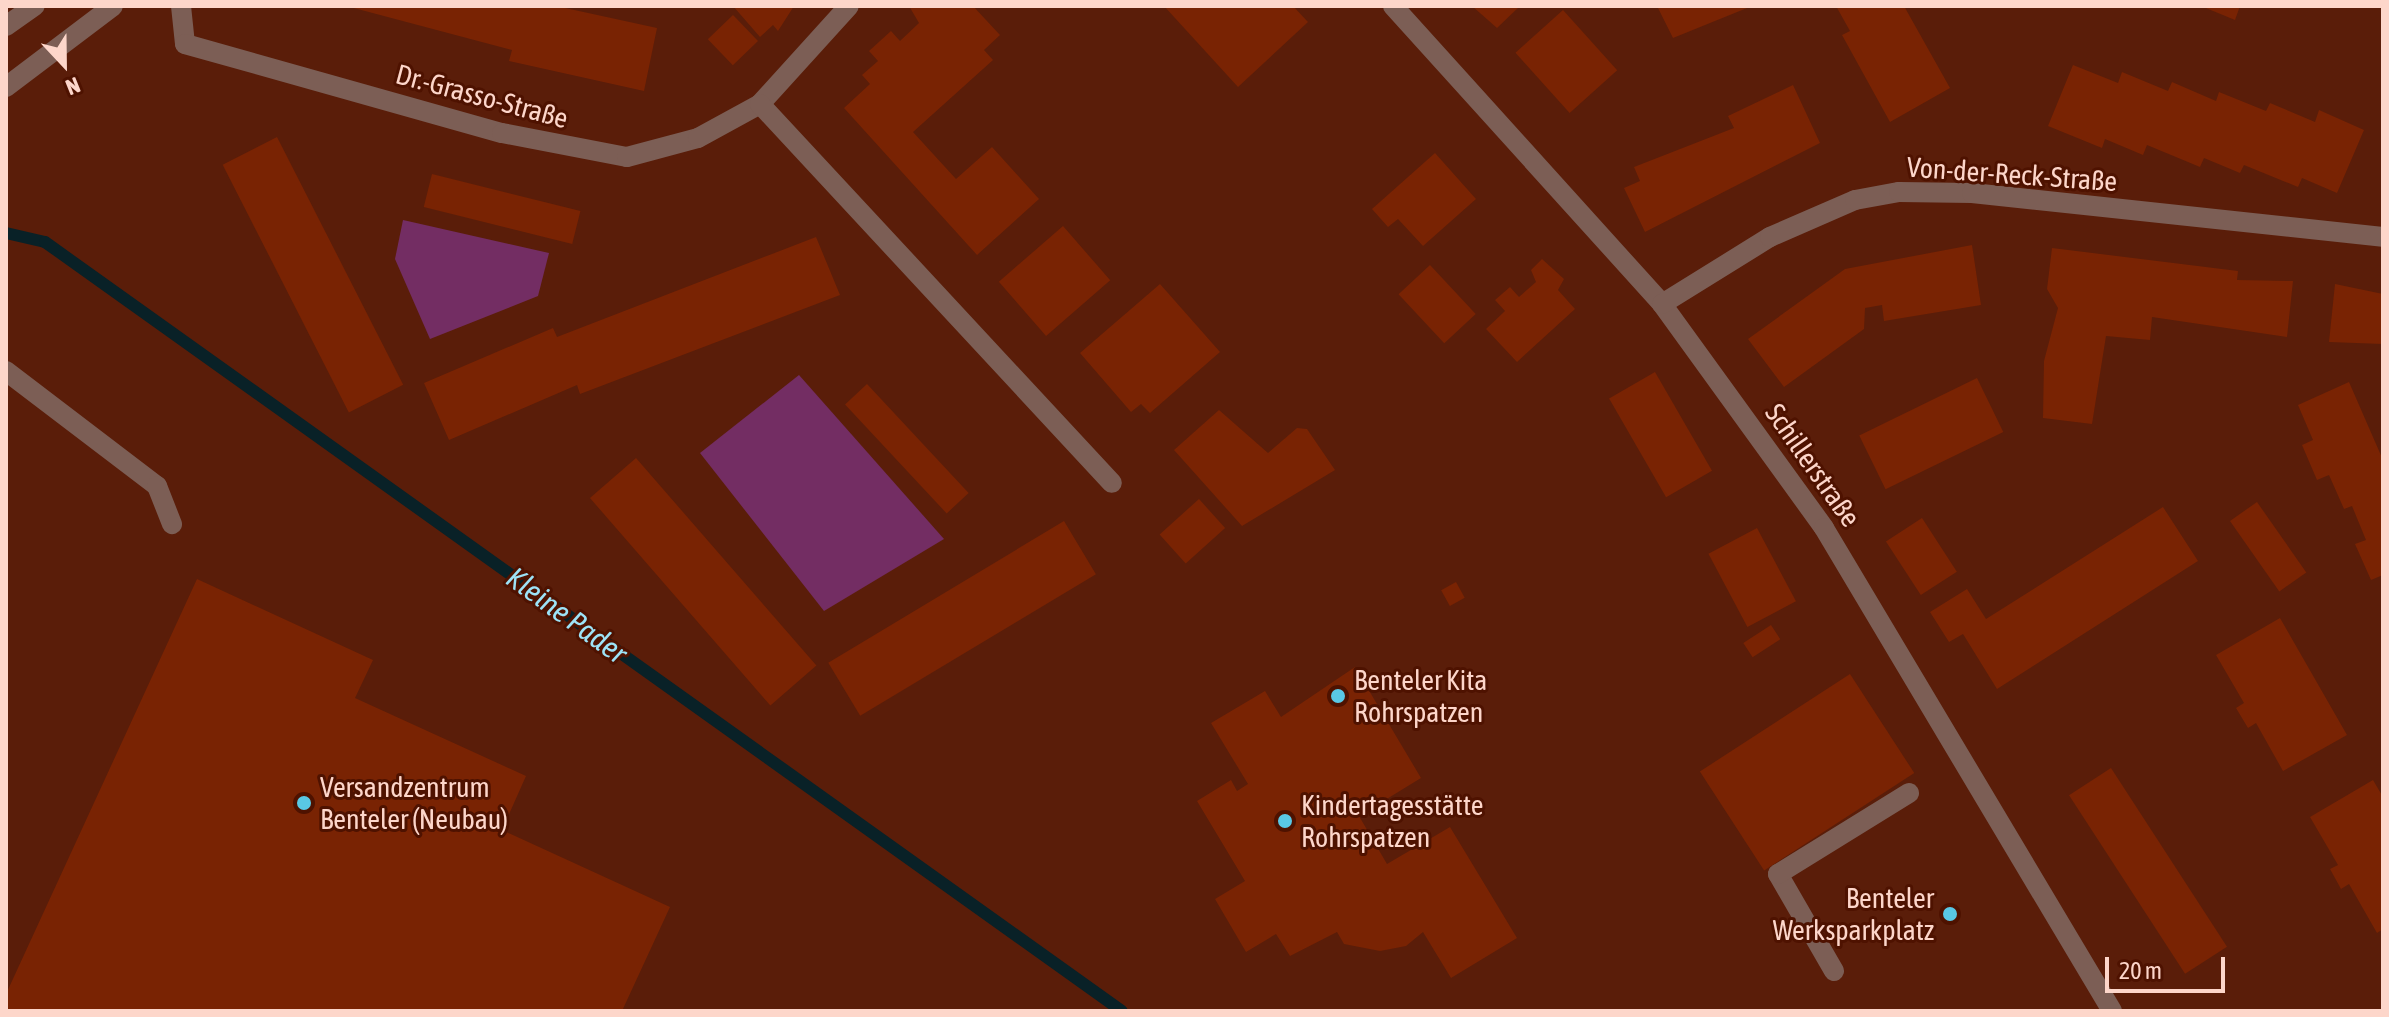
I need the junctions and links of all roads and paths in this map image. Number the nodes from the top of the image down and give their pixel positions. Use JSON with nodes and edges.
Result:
{"nodes":[{"id":1,"x":35,"y":6,"type":"edge"},
{"id":2,"x":113,"y":6,"type":"edge"},
{"id":3,"x":181,"y":6,"type":"edge"},
{"id":4,"x":849,"y":6,"type":"edge"},
{"id":5,"x":1393,"y":6,"type":"edge"},
{"id":6,"x":6,"y":26,"type":"edge"},
{"id":7,"x":6,"y":87,"type":"edge"},
{"id":8,"x":760,"y":104,"type":"junction"},
{"id":9,"x":2383,"y":237,"type":"edge"},
{"id":10,"x":1662,"y":304,"type":"junction"},
{"id":11,"x":6,"y":371,"type":"edge"},
{"id":12,"x":1112,"y":483,"type":"dead end"},
{"id":13,"x":172,"y":524,"type":"dead end"},
{"id":14,"x":1909,"y":793,"type":"dead end"},
{"id":15,"x":1834,"y":971,"type":"dead end"},
{"id":16,"x":2112,"y":1011,"type":"edge"}],
"edges":[{"from":1,"to":6,"type":"street"},
{"from":2,"to":7,"type":"street"},
{"from":3,"to":8,"type":"street","name":"Dr.-Grasso-Straße"},
{"from":4,"to":8,"type":"street","name":"Dr.-Grasso-Straße"},
{"from":5,"to":10,"type":"street","name":"Schillerstraße"},
{"from":8,"to":12,"type":"street"},
{"from":9,"to":10,"type":"street","name":"Von-der-Reck-Straße"},
{"from":10,"to":16,"type":"street","name":"Schillerstraße"},
{"from":11,"to":13,"type":"street"},
{"from":14,"to":15,"type":"street"}]}
